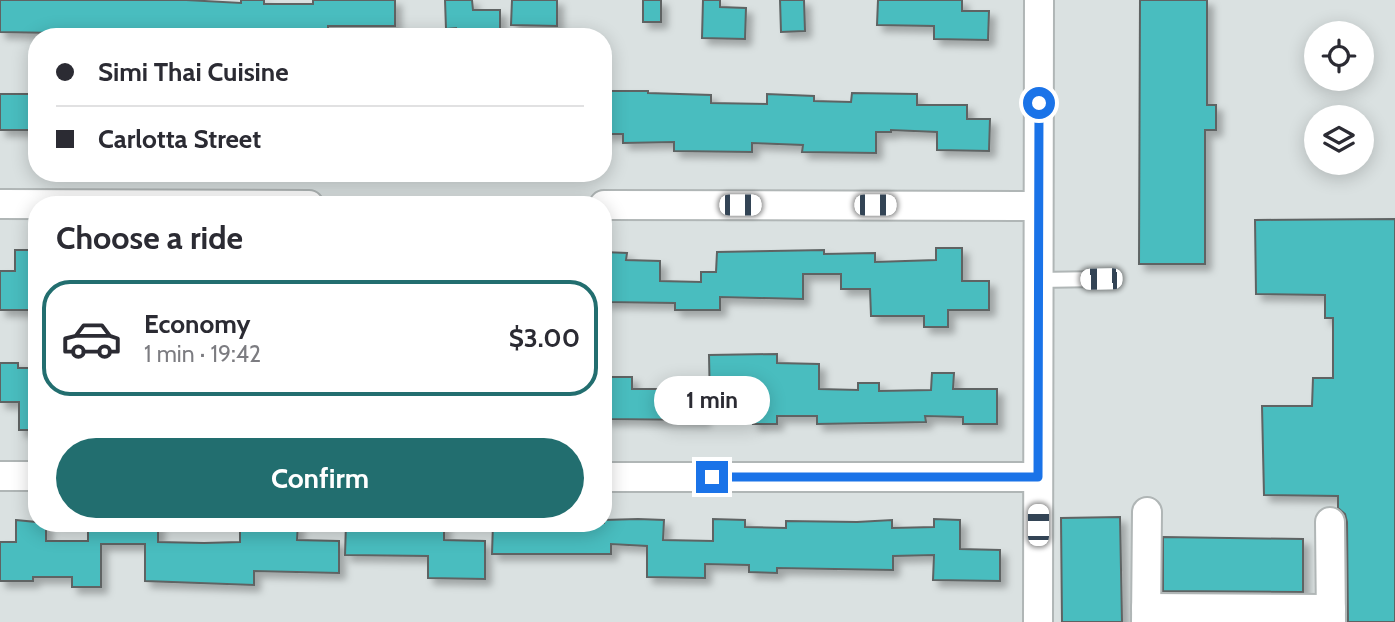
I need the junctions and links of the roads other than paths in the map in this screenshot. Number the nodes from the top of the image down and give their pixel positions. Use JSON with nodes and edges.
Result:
{"nodes":[{"id":1,"x":1039,"y":0,"type":"edge"},
{"id":2,"x":0,"y":204,"type":"edge"},
{"id":3,"x":28,"y":204,"type":"edge"},
{"id":4,"x":612,"y":205,"type":"edge"},
{"id":5,"x":1038,"y":206,"type":"junction"},
{"id":6,"x":1101,"y":279,"type":"dead end"},
{"id":7,"x":1038,"y":280,"type":"junction"},
{"id":8,"x":0,"y":476,"type":"edge"},
{"id":9,"x":28,"y":476,"type":"edge"},
{"id":10,"x":612,"y":477,"type":"edge"},
{"id":11,"x":1038,"y":477,"type":"junction"},
{"id":12,"x":1147,"y":512,"type":"dead end"},
{"id":13,"x":1330,"y":522,"type":"dead end"},
{"id":14,"x":1146,"y":615,"type":"edge"},
{"id":15,"x":1331,"y":615,"type":"edge"},
{"id":16,"x":1038,"y":622,"type":"edge"}],
"edges":[{"from":1,"to":5,"type":"street"},
{"from":2,"to":3,"type":"street"},
{"from":4,"to":5,"type":"street"},
{"from":5,"to":7,"type":"street"},
{"from":6,"to":7,"type":"lane"},
{"from":7,"to":11,"type":"street"},
{"from":8,"to":9,"type":"street"},
{"from":10,"to":11,"type":"street"},
{"from":11,"to":16,"type":"street"},
{"from":12,"to":14,"type":"street"},
{"from":13,"to":15,"type":"street"},
{"from":14,"to":15,"type":"street"}]}
